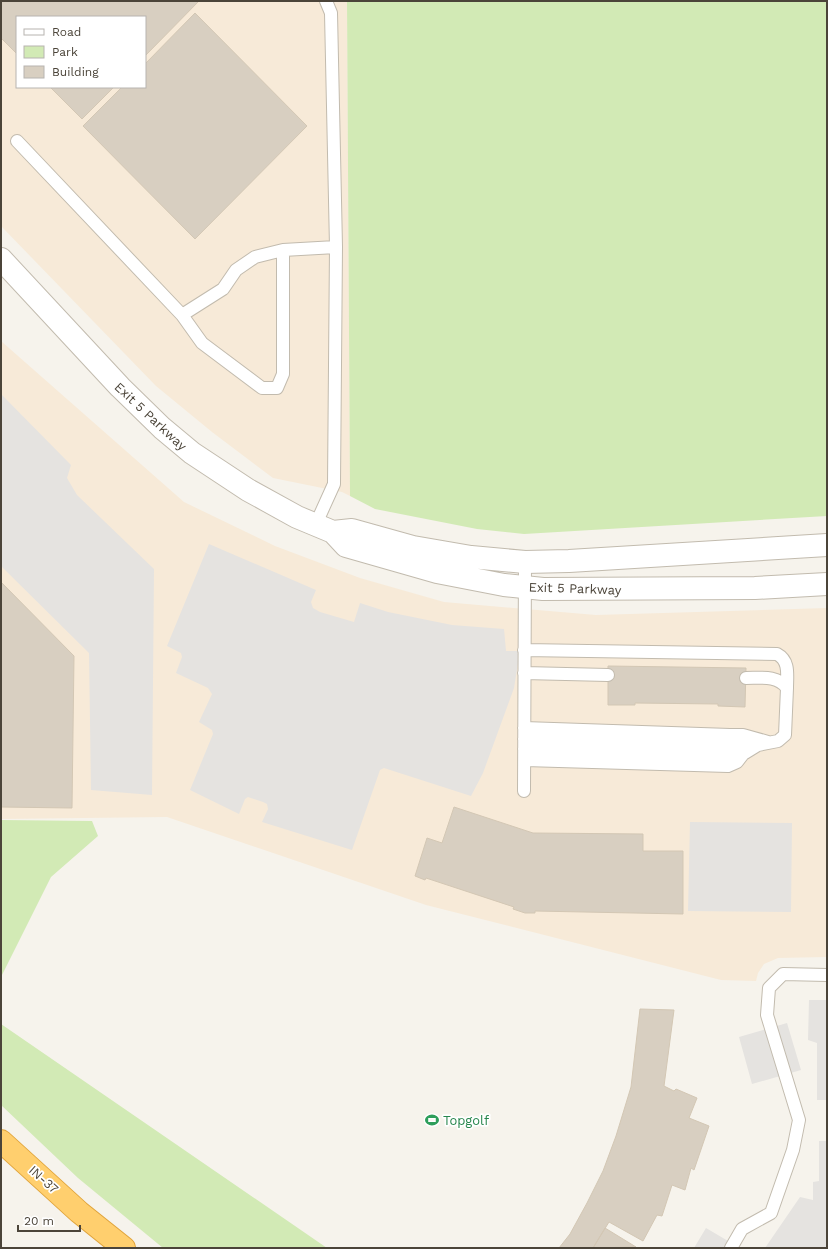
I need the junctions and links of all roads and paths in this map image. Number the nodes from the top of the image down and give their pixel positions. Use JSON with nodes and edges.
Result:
{"nodes":[{"id":1,"x":326,"y":1,"type":"edge"},
{"id":2,"x":17,"y":140,"type":"dead end"},
{"id":3,"x":336,"y":247,"type":"junction"},
{"id":4,"x":283,"y":250,"type":"junction"},
{"id":5,"x":1,"y":259,"type":"edge"},
{"id":6,"x":182,"y":315,"type":"junction"},
{"id":7,"x":324,"y":529,"type":"junction"},
{"id":8,"x":827,"y":545,"type":"edge"},
{"id":9,"x":525,"y":562,"type":"junction"},
{"id":10,"x":827,"y":584,"type":"edge"},
{"id":11,"x":525,"y":587,"type":"junction"},
{"id":12,"x":524,"y":650,"type":"junction"},
{"id":13,"x":524,"y":672,"type":"junction"},
{"id":14,"x":608,"y":674,"type":"dead end"},
{"id":15,"x":746,"y":678,"type":"dead end"},
{"id":16,"x":787,"y":688,"type":"junction"},
{"id":17,"x":524,"y":744,"type":"junction"},
{"id":18,"x":764,"y":744,"type":"junction"},
{"id":19,"x":524,"y":791,"type":"dead end"},
{"id":20,"x":827,"y":974,"type":"edge"},
{"id":21,"x":1,"y":1136,"type":"edge"},
{"id":22,"x":1,"y":1141,"type":"edge"},
{"id":23,"x":30,"y":1167,"type":"junction"},
{"id":24,"x":124,"y":1248,"type":"edge"},
{"id":25,"x":731,"y":1248,"type":"edge"}],
"edges":[{"from":1,"to":3,"type":"lane"},
{"from":2,"to":6,"type":"lane"},
{"from":3,"to":4,"type":"lane"},
{"from":3,"to":7,"type":"lane"},
{"from":4,"to":6,"type":"lane"},
{"from":4,"to":6,"type":"lane"},
{"from":5,"to":7,"type":"street","name":"Exit 5 Parkway"},
{"from":7,"to":9,"type":"street","name":"Exit 5 Parkway"},
{"from":7,"to":11,"type":"street","name":"Exit 5 Parkway"},
{"from":8,"to":9,"type":"street","name":"Exit 5 Parkway"},
{"from":9,"to":11,"type":"lane"},
{"from":10,"to":11,"type":"street","name":"Exit 5 Parkway"},
{"from":11,"to":12,"type":"lane"},
{"from":12,"to":13,"type":"lane"},
{"from":12,"to":16,"type":"lane"},
{"from":13,"to":14,"type":"lane"},
{"from":13,"to":17,"type":"lane"},
{"from":15,"to":16,"type":"lane"},
{"from":16,"to":18,"type":"lane"},
{"from":17,"to":18,"type":"lane"},
{"from":17,"to":18,"type":"lane"},
{"from":17,"to":19,"type":"lane"},
{"from":20,"to":25,"type":"lane"},
{"from":21,"to":23,"type":"highway"},
{"from":22,"to":23,"type":"highway","name":"IN-37"},
{"from":23,"to":24,"type":"highway","name":"IN-37"}]}
